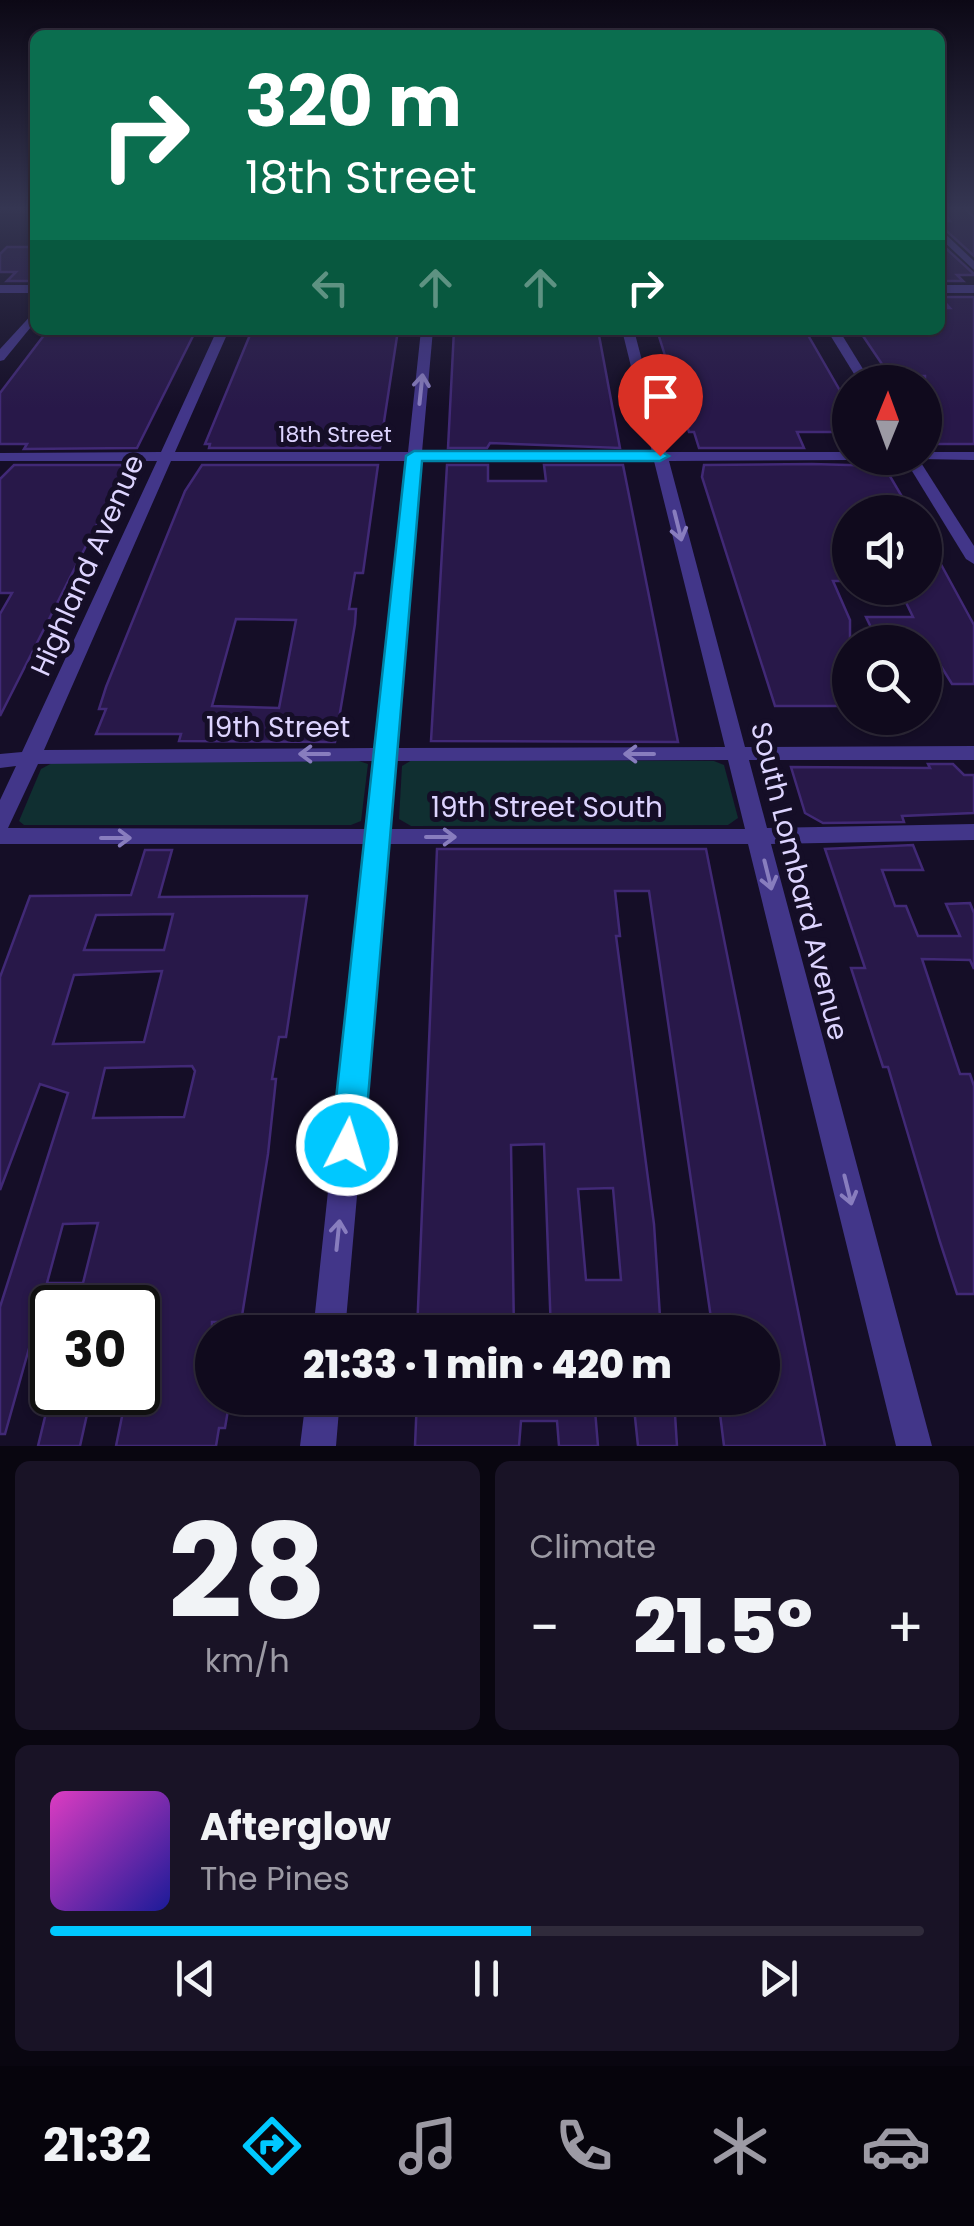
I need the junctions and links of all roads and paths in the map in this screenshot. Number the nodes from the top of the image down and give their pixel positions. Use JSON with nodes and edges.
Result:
{"nodes":[{"id":1,"x":0,"y":289,"type":"edge"},
{"id":2,"x":30,"y":289,"type":"edge"},
{"id":3,"x":945,"y":289,"type":"edge"},
{"id":4,"x":974,"y":289,"type":"edge"},
{"id":5,"x":30,"y":320,"type":"edge"},
{"id":6,"x":222,"y":335,"type":"edge"},
{"id":7,"x":426,"y":335,"type":"edge"},
{"id":8,"x":629,"y":335,"type":"edge"},
{"id":9,"x":836,"y":335,"type":"edge"},
{"id":10,"x":0,"y":357,"type":"edge"},
{"id":11,"x":855,"y":365,"type":"edge"},
{"id":12,"x":166,"y":456,"type":"junction"},
{"id":13,"x":414,"y":456,"type":"junction"},
{"id":14,"x":660,"y":456,"type":"junction"},
{"id":15,"x":832,"y":456,"type":"edge"},
{"id":16,"x":942,"y":456,"type":"edge"},
{"id":17,"x":974,"y":456,"type":"edge"},
{"id":18,"x":0,"y":457,"type":"edge"},
{"id":19,"x":922,"y":475,"type":"edge"},
{"id":20,"x":974,"y":559,"type":"edge"},
{"id":21,"x":974,"y":753,"type":"edge"},
{"id":22,"x":385,"y":754,"type":"junction"},
{"id":23,"x":737,"y":754,"type":"junction"},
{"id":24,"x":29,"y":758,"type":"junction"},
{"id":25,"x":0,"y":761,"type":"edge"},
{"id":26,"x":0,"y":824,"type":"edge"},
{"id":27,"x":974,"y":832,"type":"edge"},
{"id":28,"x":757,"y":834,"type":"junction"},
{"id":29,"x":0,"y":836,"type":"edge"},
{"id":30,"x":378,"y":838,"type":"junction"},
{"id":31,"x":331,"y":1315,"type":"edge"},
{"id":32,"x":321,"y":1415,"type":"edge"},
{"id":33,"x":318,"y":1446,"type":"edge"},
{"id":34,"x":914,"y":1446,"type":"edge"}],
"edges":[{"from":1,"to":2,"type":"street"},
{"from":3,"to":4,"type":"street"},
{"from":5,"to":10,"type":"street"},
{"from":6,"to":12,"type":"street","name":"Highland Avenue"},
{"from":13,"to":7,"type":"street","one_way":true},
{"from":8,"to":14,"type":"street","name":"South Lombard Avenue"},
{"from":9,"to":11,"type":"street"},
{"from":12,"to":13,"type":"street","name":"18th Street"},
{"from":12,"to":18,"type":"street","name":"18th Street"},
{"from":12,"to":24,"type":"street","name":"Highland Avenue"},
{"from":13,"to":14,"type":"street","name":"18th Street"},
{"from":13,"to":22,"type":"street"},
{"from":14,"to":15,"type":"street","name":"18th Street"},
{"from":14,"to":23,"type":"street","name":"South Lombard Avenue","one_way":true},
{"from":16,"to":17,"type":"street"},
{"from":19,"to":20,"type":"street"},
{"from":21,"to":23,"type":"street","name":"19th Street"},
{"from":23,"to":22,"type":"street","name":"19th Street","one_way":true},
{"from":22,"to":24,"type":"street","name":"19th Street","one_way":true},
{"from":22,"to":30,"type":"street"},
{"from":23,"to":28,"type":"street","name":"South Lombard Avenue"},
{"from":24,"to":25,"type":"street","name":"19th Street"},
{"from":24,"to":26,"type":"street","name":"Highland Avenue"},
{"from":27,"to":28,"type":"street","name":"19th Street South"},
{"from":30,"to":28,"type":"street","name":"19th Street South","one_way":true},
{"from":28,"to":34,"type":"street","name":"South Lombard Avenue","one_way":true},
{"from":29,"to":30,"type":"street","name":"19th Street South","one_way":true},
{"from":31,"to":30,"type":"street","one_way":true},
{"from":32,"to":33,"type":"street"}]}
